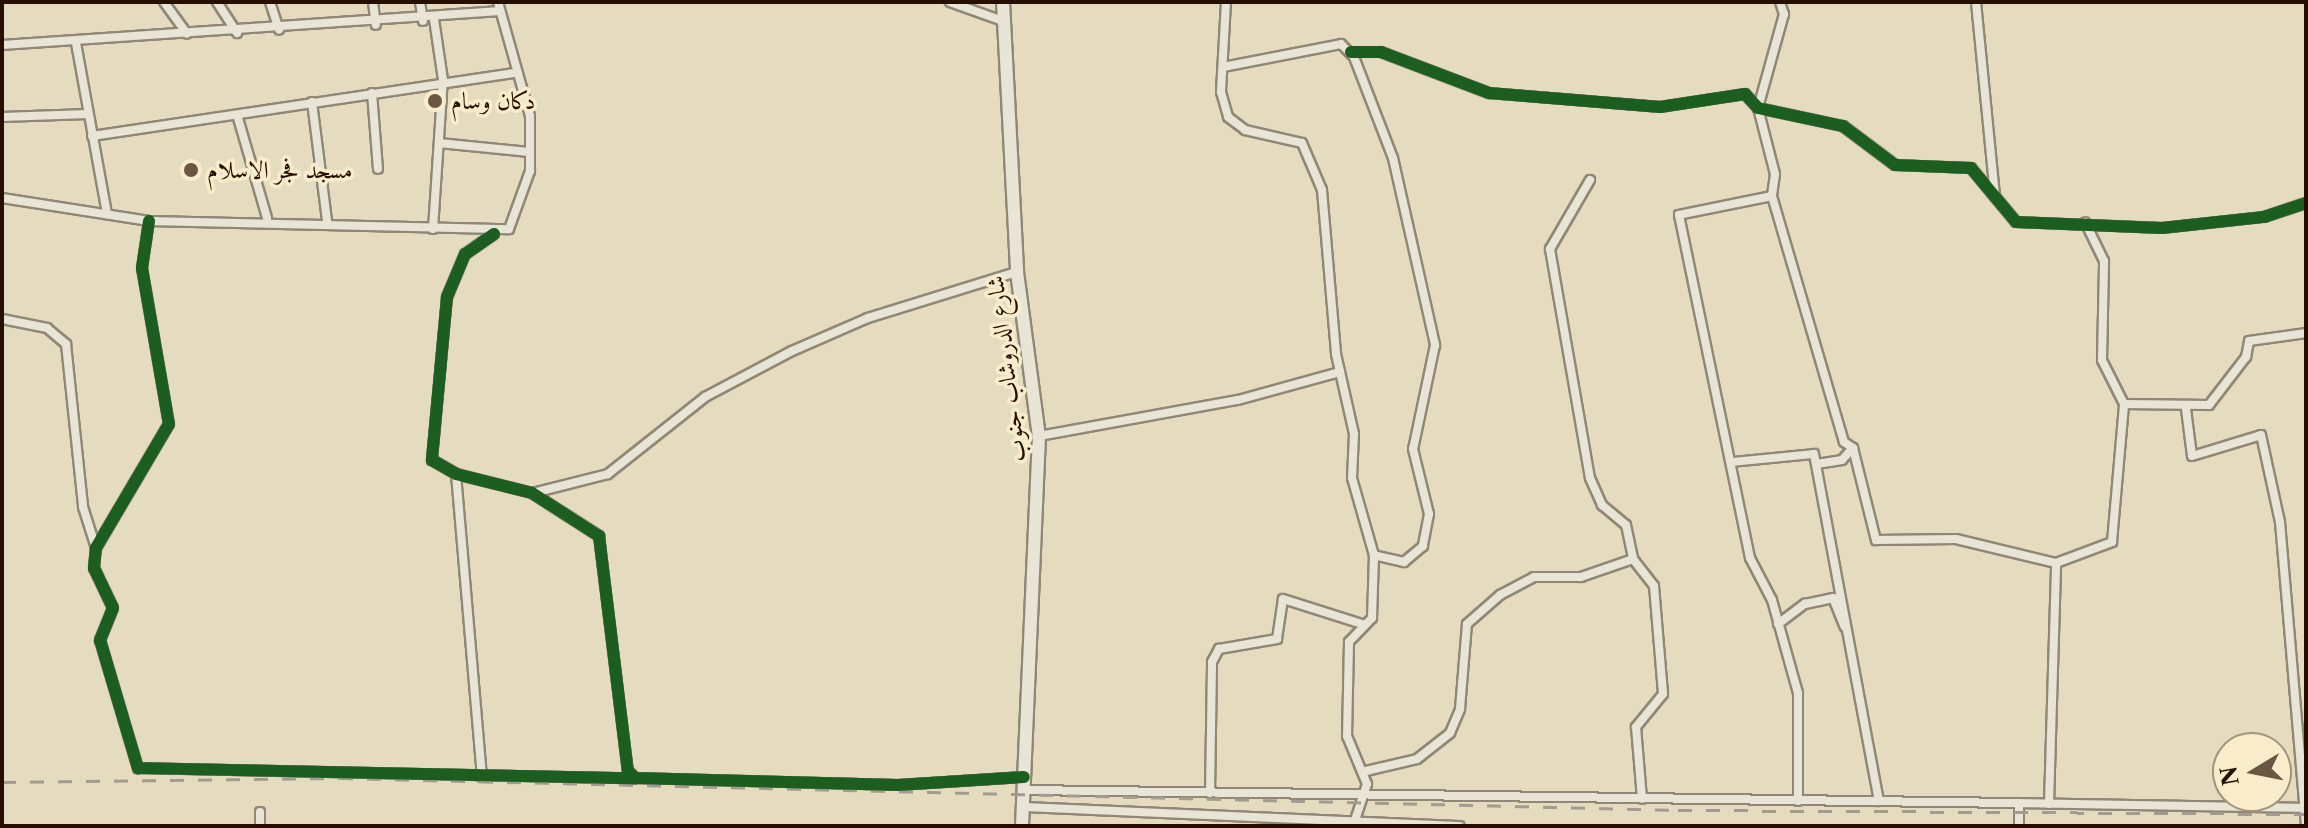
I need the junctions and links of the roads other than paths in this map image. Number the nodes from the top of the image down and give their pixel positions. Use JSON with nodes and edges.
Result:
{"nodes":[{"id":1,"x":164,"y":2,"type":"edge"},
{"id":2,"x":217,"y":2,"type":"edge"},
{"id":3,"x":270,"y":2,"type":"edge"},
{"id":4,"x":373,"y":2,"type":"edge"},
{"id":5,"x":420,"y":2,"type":"edge"},
{"id":6,"x":950,"y":2,"type":"edge"},
{"id":7,"x":1003,"y":2,"type":"edge"},
{"id":8,"x":1226,"y":2,"type":"edge"},
{"id":9,"x":1780,"y":2,"type":"edge"},
{"id":10,"x":1976,"y":2,"type":"edge"},
{"id":11,"x":499,"y":6,"type":"edge"},
{"id":12,"x":434,"y":19,"type":"junction"},
{"id":13,"x":423,"y":21,"type":"junction"},
{"id":14,"x":1003,"y":21,"type":"junction"},
{"id":15,"x":376,"y":25,"type":"junction"},
{"id":16,"x":279,"y":30,"type":"junction"},
{"id":17,"x":237,"y":33,"type":"junction"},
{"id":18,"x":187,"y":34,"type":"junction"},
{"id":19,"x":76,"y":43,"type":"junction"},
{"id":20,"x":2,"y":45,"type":"edge"},
{"id":21,"x":1351,"y":52,"type":"junction"},
{"id":22,"x":1223,"y":67,"type":"junction"},
{"id":23,"x":512,"y":73,"type":"junction"},
{"id":24,"x":443,"y":80,"type":"junction"},
{"id":25,"x":372,"y":93,"type":"junction"},
{"id":26,"x":312,"y":102,"type":"junction"},
{"id":27,"x":1758,"y":108,"type":"junction"},
{"id":28,"x":88,"y":114,"type":"junction"},
{"id":29,"x":2,"y":117,"type":"edge"},
{"id":30,"x":238,"y":118,"type":"junction"},
{"id":31,"x":92,"y":136,"type":"junction"},
{"id":32,"x":439,"y":143,"type":"junction"},
{"id":33,"x":529,"y":152,"type":"junction"},
{"id":34,"x":378,"y":169,"type":"dead end"},
{"id":35,"x":1590,"y":180,"type":"dead end"},
{"id":36,"x":1772,"y":196,"type":"junction"},
{"id":37,"x":2,"y":198,"type":"edge"},
{"id":38,"x":1995,"y":198,"type":"junction"},
{"id":39,"x":2306,"y":203,"type":"edge"},
{"id":40,"x":107,"y":214,"type":"junction"},
{"id":41,"x":267,"y":218,"type":"junction"},
{"id":42,"x":149,"y":221,"type":"junction"},
{"id":43,"x":327,"y":221,"type":"junction"},
{"id":44,"x":2085,"y":222,"type":"junction"},
{"id":45,"x":433,"y":229,"type":"junction"},
{"id":46,"x":494,"y":234,"type":"junction"},
{"id":47,"x":1017,"y":272,"type":"junction"},
{"id":48,"x":2,"y":319,"type":"edge"},
{"id":49,"x":2306,"y":333,"type":"edge"},
{"id":50,"x":1340,"y":372,"type":"junction"},
{"id":51,"x":2124,"y":404,"type":"junction"},
{"id":52,"x":2186,"y":409,"type":"junction"},
{"id":53,"x":1039,"y":436,"type":"junction"},
{"id":54,"x":1853,"y":448,"type":"junction"},
{"id":55,"x":1732,"y":462,"type":"junction"},
{"id":56,"x":1818,"y":464,"type":"junction"},
{"id":57,"x":456,"y":474,"type":"junction"},
{"id":58,"x":532,"y":493,"type":"junction"},
{"id":59,"x":96,"y":548,"type":"junction"},
{"id":60,"x":1374,"y":555,"type":"junction"},
{"id":61,"x":1633,"y":559,"type":"junction"},
{"id":62,"x":2056,"y":563,"type":"junction"},
{"id":63,"x":1362,"y":624,"type":"junction"},
{"id":64,"x":1778,"y":624,"type":"junction"},
{"id":65,"x":1848,"y":635,"type":"junction"},
{"id":66,"x":1366,"y":771,"type":"junction"},
{"id":67,"x":482,"y":777,"type":"junction"},
{"id":68,"x":635,"y":778,"type":"junction"},
{"id":69,"x":1023,"y":784,"type":"junction"},
{"id":70,"x":1210,"y":793,"type":"junction"},
{"id":71,"x":1363,"y":796,"type":"junction"},
{"id":72,"x":1642,"y":799,"type":"junction"},
{"id":73,"x":1798,"y":801,"type":"junction"},
{"id":74,"x":1879,"y":801,"type":"junction"},
{"id":75,"x":2019,"y":803,"type":"junction"},
{"id":76,"x":2049,"y":804,"type":"junction"},
{"id":77,"x":1023,"y":807,"type":"junction"},
{"id":78,"x":2306,"y":808,"type":"edge"},
{"id":79,"x":260,"y":812,"type":"dead end"},
{"id":80,"x":1222,"y":815,"type":"junction"},
{"id":81,"x":1286,"y":822,"type":"edge"},
{"id":82,"x":1353,"y":824,"type":"edge"},
{"id":83,"x":260,"y":826,"type":"edge"},
{"id":84,"x":1022,"y":826,"type":"edge"},
{"id":85,"x":1221,"y":826,"type":"edge"},
{"id":86,"x":1460,"y":826,"type":"edge"},
{"id":87,"x":2019,"y":826,"type":"edge"},
{"id":88,"x":2306,"y":826,"type":"edge"}],
"edges":[{"from":1,"to":18,"type":"street"},
{"from":2,"to":17,"type":"street"},
{"from":3,"to":16,"type":"street"},
{"from":4,"to":15,"type":"street"},
{"from":5,"to":13,"type":"street"},
{"from":6,"to":14,"type":"street"},
{"from":7,"to":14,"type":"street","name":"شارع الدروشاب جنوب"},
{"from":8,"to":22,"type":"street"},
{"from":9,"to":27,"type":"street"},
{"from":10,"to":38,"type":"street"},
{"from":11,"to":12,"type":"street"},
{"from":11,"to":23,"type":"street"},
{"from":12,"to":13,"type":"street"},
{"from":12,"to":24,"type":"street"},
{"from":13,"to":15,"type":"street"},
{"from":14,"to":47,"type":"street","name":"شارع الدروشاب جنوب"},
{"from":15,"to":16,"type":"street"},
{"from":16,"to":17,"type":"street"},
{"from":17,"to":18,"type":"street"},
{"from":18,"to":19,"type":"street"},
{"from":19,"to":20,"type":"street"},
{"from":19,"to":28,"type":"street"},
{"from":21,"to":22,"type":"street"},
{"from":21,"to":27,"type":"street"},
{"from":21,"to":60,"type":"street"},
{"from":22,"to":50,"type":"street"},
{"from":23,"to":24,"type":"street"},
{"from":23,"to":33,"type":"street"},
{"from":24,"to":25,"type":"street"},
{"from":24,"to":32,"type":"street"},
{"from":25,"to":26,"type":"street"},
{"from":25,"to":34,"type":"street"},
{"from":26,"to":30,"type":"street"},
{"from":26,"to":43,"type":"street"},
{"from":27,"to":36,"type":"street"},
{"from":27,"to":38,"type":"street"},
{"from":28,"to":29,"type":"street"},
{"from":28,"to":31,"type":"street"},
{"from":30,"to":31,"type":"street"},
{"from":30,"to":41,"type":"street"},
{"from":31,"to":40,"type":"street"},
{"from":32,"to":33,"type":"street"},
{"from":32,"to":45,"type":"street"},
{"from":33,"to":46,"type":"street"},
{"from":35,"to":61,"type":"street"},
{"from":36,"to":54,"type":"street"},
{"from":36,"to":55,"type":"street"},
{"from":37,"to":40,"type":"street"},
{"from":38,"to":44,"type":"street"},
{"from":39,"to":44,"type":"street"},
{"from":40,"to":42,"type":"street"},
{"from":41,"to":42,"type":"street"},
{"from":41,"to":43,"type":"street"},
{"from":42,"to":59,"type":"street"},
{"from":43,"to":45,"type":"street"},
{"from":44,"to":51,"type":"street"},
{"from":45,"to":46,"type":"street"},
{"from":46,"to":57,"type":"street"},
{"from":47,"to":53,"type":"street","name":"شارع الدروشاب جنوب"},
{"from":47,"to":58,"type":"street"},
{"from":48,"to":59,"type":"street"},
{"from":49,"to":52,"type":"street"},
{"from":50,"to":53,"type":"street"},
{"from":50,"to":60,"type":"street"},
{"from":51,"to":52,"type":"street"},
{"from":51,"to":62,"type":"street"},
{"from":52,"to":78,"type":"street"},
{"from":53,"to":69,"type":"street","name":"شارع الدروشاب جنوب"},
{"from":54,"to":56,"type":"street"},
{"from":54,"to":62,"type":"street"},
{"from":55,"to":56,"type":"street"},
{"from":55,"to":64,"type":"street"},
{"from":56,"to":65,"type":"street"},
{"from":57,"to":58,"type":"street"},
{"from":57,"to":67,"type":"street"},
{"from":58,"to":68,"type":"street"},
{"from":59,"to":67,"type":"street"},
{"from":60,"to":63,"type":"street"},
{"from":61,"to":66,"type":"street"},
{"from":61,"to":72,"type":"street"},
{"from":62,"to":76,"type":"street"},
{"from":63,"to":66,"type":"street"},
{"from":63,"to":70,"type":"street"},
{"from":64,"to":65,"type":"street"},
{"from":64,"to":73,"type":"street"},
{"from":65,"to":74,"type":"street"},
{"from":66,"to":71,"type":"street"},
{"from":67,"to":68,"type":"street"},
{"from":68,"to":69,"type":"street"},
{"from":69,"to":70,"type":"street"},
{"from":69,"to":77,"type":"street","name":"شارع الدروشاب جنوب"},
{"from":70,"to":71,"type":"street"},
{"from":71,"to":72,"type":"street"},
{"from":71,"to":82,"type":"street"},
{"from":72,"to":73,"type":"street"},
{"from":73,"to":74,"type":"street"},
{"from":74,"to":75,"type":"street"},
{"from":75,"to":76,"type":"street"},
{"from":75,"to":87,"type":"street"},
{"from":76,"to":78,"type":"street"},
{"from":77,"to":80,"type":"street"},
{"from":77,"to":84,"type":"street","name":"شارع الدروشاب جنوب"},
{"from":78,"to":88,"type":"street"},
{"from":79,"to":83,"type":"street"},
{"from":80,"to":81,"type":"street"},
{"from":80,"to":85,"type":"street"},
{"from":81,"to":82,"type":"street"},
{"from":82,"to":86,"type":"street"}]}
